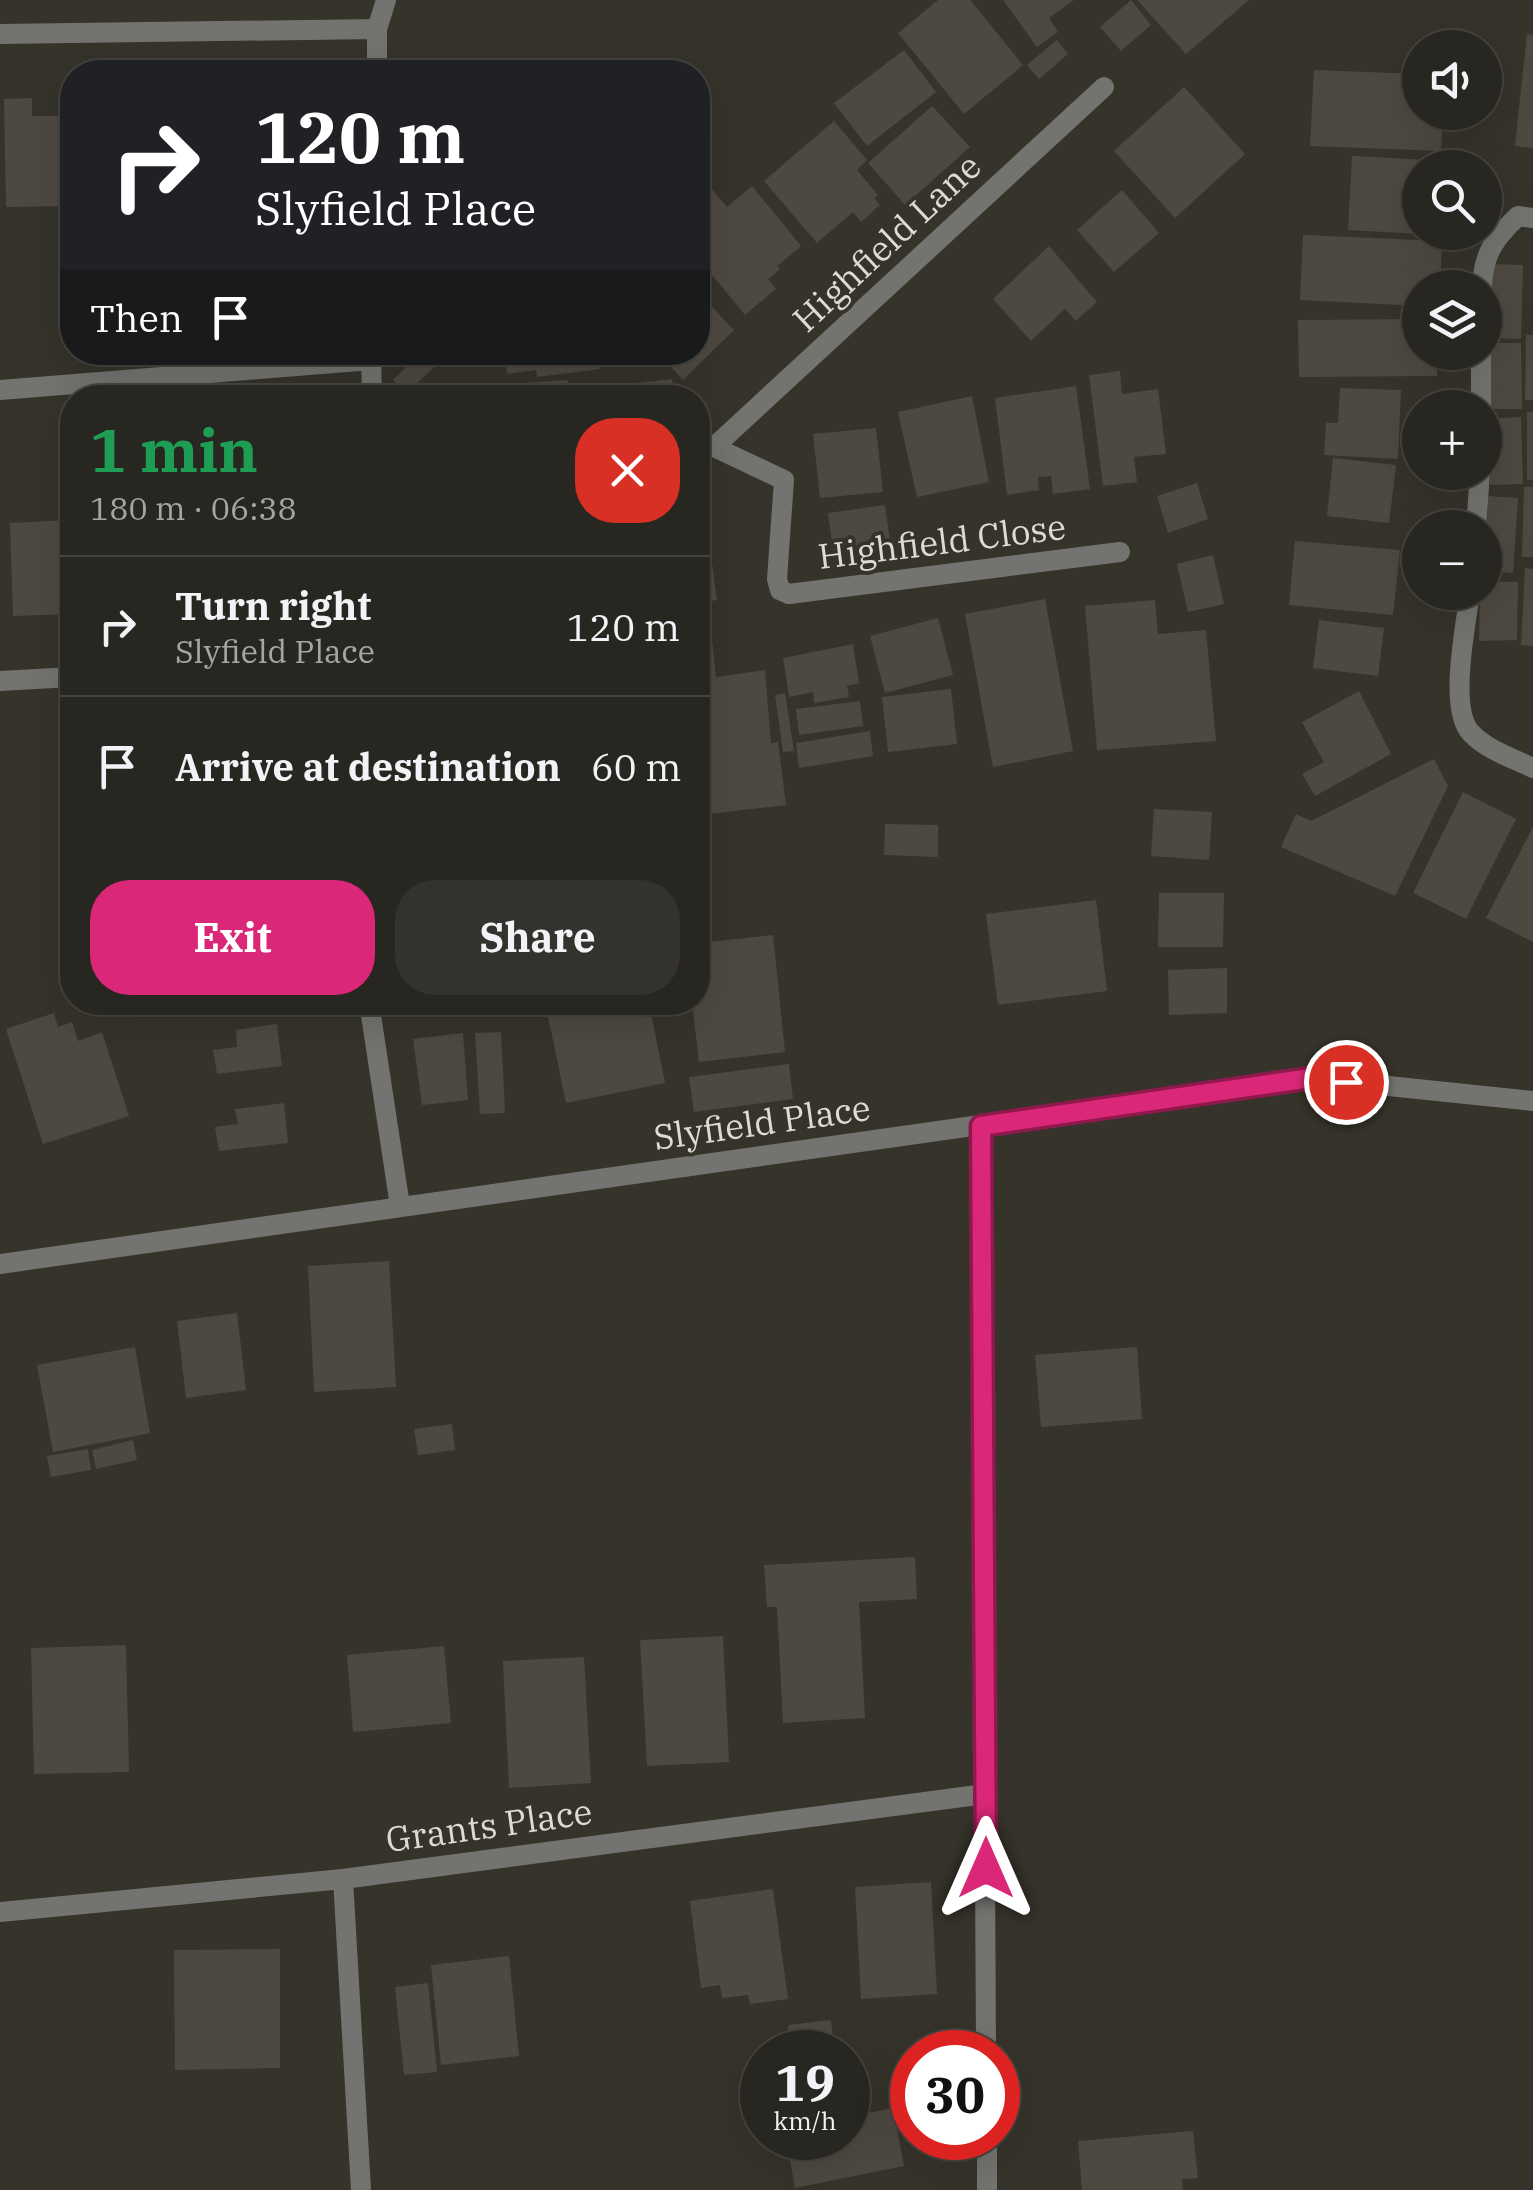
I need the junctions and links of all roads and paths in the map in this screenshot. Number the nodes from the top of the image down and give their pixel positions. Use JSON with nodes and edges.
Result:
{"nodes":[{"id":1,"x":386,"y":0,"type":"edge"},
{"id":2,"x":378,"y":29,"type":"junction"},
{"id":3,"x":0,"y":34,"type":"edge"},
{"id":4,"x":377,"y":60,"type":"edge"},
{"id":5,"x":1104,"y":87,"type":"dead end"},
{"id":6,"x":1533,"y":218,"type":"edge"},
{"id":7,"x":1482,"y":270,"type":"edge"},
{"id":8,"x":273,"y":365,"type":"edge"},
{"id":9,"x":0,"y":390,"type":"edge"},
{"id":10,"x":710,"y":444,"type":"edge"},
{"id":11,"x":710,"y":450,"type":"edge"},
{"id":12,"x":1120,"y":552,"type":"dead end"},
{"id":13,"x":1468,"y":610,"type":"edge"},
{"id":14,"x":60,"y":677,"type":"edge"},
{"id":15,"x":0,"y":681,"type":"edge"},
{"id":16,"x":1533,"y":768,"type":"edge"},
{"id":17,"x":372,"y":1015,"type":"edge"},
{"id":18,"x":1533,"y":1100,"type":"edge"},
{"id":19,"x":981,"y":1126,"type":"junction"},
{"id":20,"x":400,"y":1206,"type":"junction"},
{"id":21,"x":0,"y":1264,"type":"edge"},
{"id":22,"x":985,"y":1794,"type":"junction"},
{"id":23,"x":342,"y":1878,"type":"junction"},
{"id":24,"x":0,"y":1912,"type":"edge"},
{"id":25,"x":986,"y":2030,"type":"edge"},
{"id":26,"x":987,"y":2160,"type":"edge"},
{"id":27,"x":361,"y":2190,"type":"edge"},
{"id":28,"x":987,"y":2190,"type":"edge"}],
"edges":[{"from":1,"to":2,"type":"street"},
{"from":2,"to":3,"type":"street"},
{"from":2,"to":4,"type":"street"},
{"from":5,"to":10,"type":"street","name":"Highfield Lane"},
{"from":6,"to":7,"type":"street"},
{"from":8,"to":9,"type":"street"},
{"from":11,"to":12,"type":"street","name":"Highfield Close"},
{"from":13,"to":16,"type":"street"},
{"from":14,"to":15,"type":"street"},
{"from":17,"to":20,"type":"street"},
{"from":18,"to":19,"type":"street","name":"Slyfield Place"},
{"from":19,"to":20,"type":"street","name":"Slyfield Place"},
{"from":19,"to":22,"type":"street"},
{"from":20,"to":21,"type":"street","name":"Slyfield Place"},
{"from":22,"to":23,"type":"street","name":"Grants Place"},
{"from":22,"to":25,"type":"street"},
{"from":23,"to":24,"type":"street","name":"Grants Place"},
{"from":23,"to":27,"type":"street"},
{"from":26,"to":28,"type":"street"}]}
